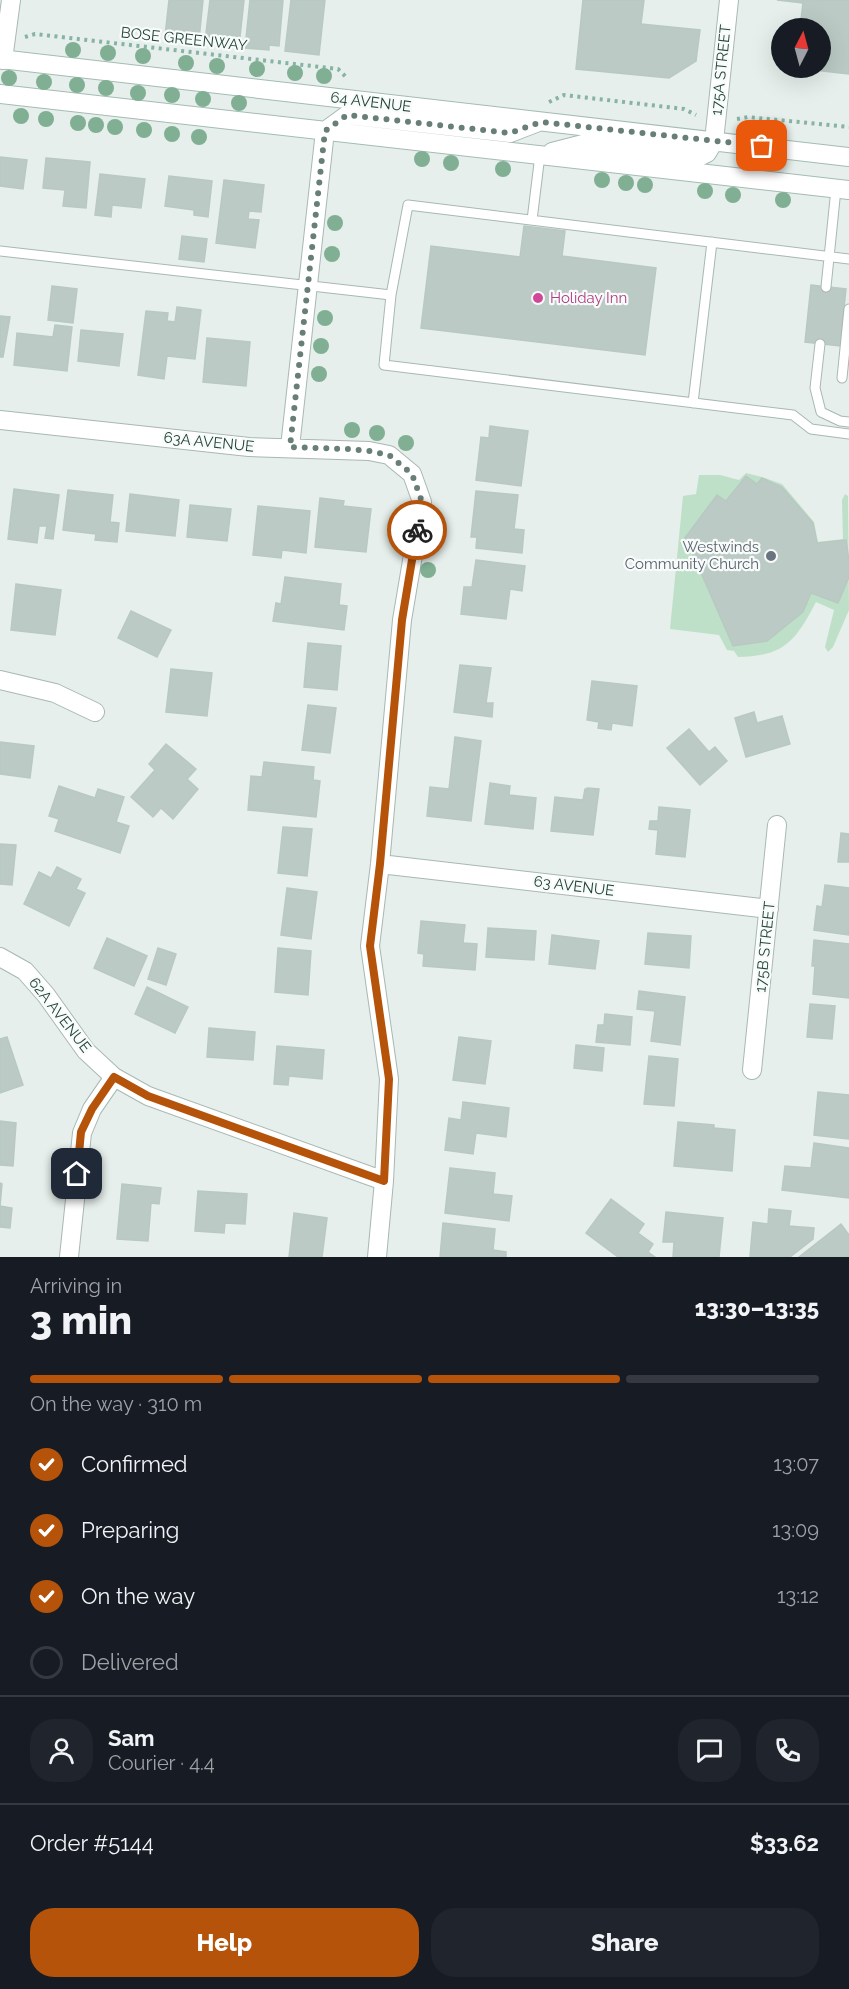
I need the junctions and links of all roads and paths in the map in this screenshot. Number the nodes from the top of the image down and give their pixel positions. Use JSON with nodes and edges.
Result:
{"nodes":[{"id":1,"x":11,"y":0,"type":"edge"},
{"id":2,"x":729,"y":0,"type":"edge"},
{"id":3,"x":28,"y":37,"type":"dead end"},
{"id":4,"x":2,"y":60,"type":"edge"},
{"id":5,"x":338,"y":69,"type":"dead end"},
{"id":6,"x":0,"y":94,"type":"edge"},
{"id":7,"x":564,"y":95,"type":"dead end"},
{"id":8,"x":695,"y":115,"type":"dead end"},
{"id":9,"x":735,"y":119,"type":"dead end"},
{"id":10,"x":541,"y":122,"type":"junction"},
{"id":11,"x":849,"y":127,"type":"edge"},
{"id":12,"x":325,"y":131,"type":"junction"},
{"id":13,"x":714,"y":141,"type":"junction"},
{"id":14,"x":540,"y":155,"type":"junction"},
{"id":15,"x":849,"y":157,"type":"edge"},
{"id":16,"x":842,"y":189,"type":"edge"},
{"id":17,"x":532,"y":220,"type":"junction"},
{"id":18,"x":712,"y":242,"type":"junction"},
{"id":19,"x":0,"y":251,"type":"edge"},
{"id":20,"x":829,"y":256,"type":"junction"},
{"id":21,"x":849,"y":259,"type":"edge"},
{"id":22,"x":307,"y":285,"type":"junction"},
{"id":23,"x":826,"y":287,"type":"dead end"},
{"id":24,"x":392,"y":295,"type":"junction"},
{"id":25,"x":849,"y":309,"type":"edge"},
{"id":26,"x":848,"y":335,"type":"edge"},
{"id":27,"x":820,"y":344,"type":"dead end"},
{"id":28,"x":842,"y":378,"type":"dead end"},
{"id":29,"x":693,"y":403,"type":"junction"},
{"id":30,"x":0,"y":420,"type":"edge"},
{"id":31,"x":849,"y":422,"type":"edge"},
{"id":32,"x":849,"y":434,"type":"edge"},
{"id":33,"x":290,"y":447,"type":"junction"},
{"id":34,"x":0,"y":680,"type":"edge"},
{"id":35,"x":95,"y":712,"type":"dead end"},
{"id":36,"x":777,"y":825,"type":"dead end"},
{"id":37,"x":380,"y":864,"type":"junction"},
{"id":38,"x":768,"y":909,"type":"junction"},
{"id":39,"x":0,"y":957,"type":"edge"},
{"id":40,"x":752,"y":1070,"type":"dead end"},
{"id":41,"x":114,"y":1077,"type":"junction"},
{"id":42,"x":384,"y":1181,"type":"junction"},
{"id":43,"x":69,"y":1257,"type":"edge"},
{"id":44,"x":377,"y":1257,"type":"edge"}],
"edges":[{"from":1,"to":4,"type":"street"},
{"from":2,"to":13,"type":"street","name":"175A STREET"},
{"from":3,"to":5,"type":"path","name":"BOSE GREENWAY"},
{"from":4,"to":10,"type":"street","name":"64 AVENUE"},
{"from":6,"to":12,"type":"street"},
{"from":7,"to":8,"type":"path"},
{"from":9,"to":11,"type":"path"},
{"from":10,"to":12,"type":"street"},
{"from":10,"to":13,"type":"street","name":"64 AVENUE"},
{"from":12,"to":14,"type":"street"},
{"from":12,"to":22,"type":"street"},
{"from":13,"to":14,"type":"street"},
{"from":13,"to":15,"type":"street","name":"64 AVENUE"},
{"from":14,"to":16,"type":"street"},
{"from":14,"to":17,"type":"lane"},
{"from":16,"to":20,"type":"lane"},
{"from":17,"to":18,"type":"lane"},
{"from":17,"to":24,"type":"lane"},
{"from":18,"to":20,"type":"lane"},
{"from":18,"to":29,"type":"lane"},
{"from":19,"to":22,"type":"lane"},
{"from":20,"to":21,"type":"lane"},
{"from":20,"to":23,"type":"lane"},
{"from":22,"to":24,"type":"lane"},
{"from":22,"to":33,"type":"street"},
{"from":24,"to":29,"type":"lane"},
{"from":25,"to":26,"type":"lane"},
{"from":26,"to":28,"type":"lane"},
{"from":27,"to":31,"type":"lane"},
{"from":29,"to":32,"type":"lane"},
{"from":30,"to":33,"type":"street","name":"63A AVENUE"},
{"from":33,"to":37,"type":"street","name":"63A AVENUE"},
{"from":34,"to":35,"type":"street"},
{"from":36,"to":38,"type":"street","name":"175B STREET"},
{"from":37,"to":38,"type":"street","name":"63 AVENUE"},
{"from":37,"to":42,"type":"street"},
{"from":38,"to":40,"type":"street","name":"175B STREET"},
{"from":39,"to":41,"type":"street","name":"62A AVENUE"},
{"from":41,"to":42,"type":"street","name":"62A AVENUE"},
{"from":41,"to":43,"type":"street"},
{"from":42,"to":44,"type":"street"}]}
